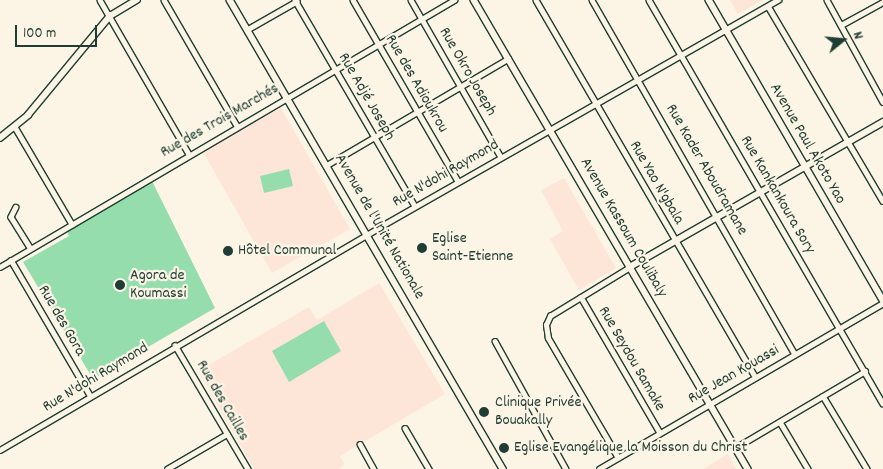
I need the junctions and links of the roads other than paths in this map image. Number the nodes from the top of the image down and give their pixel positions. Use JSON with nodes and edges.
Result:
{"nodes":[{"id":1,"x":100,"y":0,"type":"edge"},
{"id":2,"x":138,"y":0,"type":"edge"},
{"id":3,"x":164,"y":0,"type":"edge"},
{"id":4,"x":230,"y":0,"type":"edge"},
{"id":5,"x":297,"y":0,"type":"edge"},
{"id":6,"x":353,"y":0,"type":"edge"},
{"id":7,"x":411,"y":0,"type":"edge"},
{"id":8,"x":454,"y":0,"type":"edge"},
{"id":9,"x":474,"y":0,"type":"edge"},
{"id":10,"x":536,"y":0,"type":"edge"},
{"id":11,"x":592,"y":0,"type":"edge"},
{"id":12,"x":649,"y":0,"type":"edge"},
{"id":13,"x":709,"y":0,"type":"edge"},
{"id":14,"x":778,"y":0,"type":"edge"},
{"id":15,"x":827,"y":0,"type":"edge"},
{"id":16,"x":882,"y":2,"type":"edge"},
{"id":17,"x":768,"y":6,"type":"junction"},
{"id":18,"x":110,"y":16,"type":"junction"},
{"id":19,"x":422,"y":18,"type":"junction"},
{"id":20,"x":841,"y":25,"type":"junction"},
{"id":21,"x":248,"y":29,"type":"junction"},
{"id":22,"x":726,"y":29,"type":"junction"},
{"id":23,"x":378,"y":44,"type":"junction"},
{"id":24,"x":680,"y":54,"type":"junction"},
{"id":25,"x":508,"y":59,"type":"junction"},
{"id":26,"x":335,"y":69,"type":"junction"},
{"id":27,"x":638,"y":78,"type":"junction"},
{"id":28,"x":461,"y":86,"type":"junction"},
{"id":29,"x":287,"y":97,"type":"junction"},
{"id":30,"x":595,"y":102,"type":"junction"},
{"id":31,"x":883,"y":102,"type":"edge"},
{"id":32,"x":418,"y":112,"type":"junction"},
{"id":33,"x":883,"y":122,"type":"edge"},
{"id":34,"x":237,"y":126,"type":"junction"},
{"id":35,"x":15,"y":128,"type":"junction"},
{"id":36,"x":549,"y":129,"type":"junction"},
{"id":37,"x":375,"y":137,"type":"junction"},
{"id":38,"x":0,"y":138,"type":"edge"},
{"id":39,"x":848,"y":141,"type":"junction"},
{"id":40,"x":189,"y":154,"type":"junction"},
{"id":41,"x":501,"y":157,"type":"junction"},
{"id":42,"x":327,"y":165,"type":"junction"},
{"id":43,"x":804,"y":167,"type":"junction"},
{"id":44,"x":458,"y":182,"type":"junction"},
{"id":45,"x":761,"y":192,"type":"junction"},
{"id":46,"x":883,"y":200,"type":"edge"},
{"id":47,"x":415,"y":206,"type":"junction"},
{"id":48,"x":16,"y":207,"type":"dead end"},
{"id":49,"x":718,"y":215,"type":"junction"},
{"id":50,"x":72,"y":224,"type":"junction"},
{"id":51,"x":366,"y":234,"type":"junction"},
{"id":52,"x":674,"y":241,"type":"junction"},
{"id":53,"x":30,"y":248,"type":"junction"},
{"id":54,"x":10,"y":260,"type":"junction"},
{"id":55,"x":0,"y":266,"type":"edge"},
{"id":56,"x":630,"y":267,"type":"junction"},
{"id":57,"x":581,"y":297,"type":"junction"},
{"id":58,"x":883,"y":302,"type":"edge"},
{"id":59,"x":840,"y":328,"type":"junction"},
{"id":60,"x":495,"y":341,"type":"dead end"},
{"id":61,"x":175,"y":345,"type":"junction"},
{"id":62,"x":796,"y":354,"type":"junction"},
{"id":63,"x":865,"y":371,"type":"junction"},
{"id":64,"x":755,"y":377,"type":"junction"},
{"id":65,"x":90,"y":395,"type":"junction"},
{"id":66,"x":824,"y":396,"type":"junction"},
{"id":67,"x":883,"y":402,"type":"edge"},
{"id":68,"x":710,"y":404,"type":"junction"},
{"id":69,"x":780,"y":422,"type":"junction"},
{"id":70,"x":405,"y":428,"type":"dead end"},
{"id":71,"x":660,"y":433,"type":"junction"},
{"id":72,"x":227,"y":434,"type":"junction"},
{"id":73,"x":360,"y":444,"type":"dead end"},
{"id":74,"x":1,"y":447,"type":"edge"},
{"id":75,"x":735,"y":448,"type":"junction"},
{"id":76,"x":618,"y":458,"type":"junction"},
{"id":77,"x":610,"y":462,"type":"junction"},
{"id":78,"x":167,"y":469,"type":"edge"},
{"id":79,"x":248,"y":469,"type":"edge"},
{"id":80,"x":373,"y":469,"type":"edge"},
{"id":81,"x":429,"y":469,"type":"edge"},
{"id":82,"x":503,"y":469,"type":"edge"},
{"id":83,"x":566,"y":469,"type":"edge"},
{"id":84,"x":599,"y":469,"type":"edge"},
{"id":85,"x":614,"y":469,"type":"edge"},
{"id":86,"x":748,"y":469,"type":"edge"},
{"id":87,"x":808,"y":469,"type":"edge"},
{"id":88,"x":867,"y":469,"type":"edge"}],
"edges":[{"from":1,"to":18,"type":"street"},
{"from":2,"to":18,"type":"street"},
{"from":3,"to":34,"type":"street"},
{"from":4,"to":21,"type":"street","name":"Avenue de l'Unité Nationale"},
{"from":5,"to":21,"type":"street"},
{"from":5,"to":26,"type":"street","name":"Rue Adjé Joseph"},
{"from":6,"to":23,"type":"street","name":"Rue des Adioukrou"},
{"from":7,"to":19,"type":"street","name":"Rue Okro Joseph"},
{"from":8,"to":19,"type":"street","name":"Rue des Trois Marchés"},
{"from":9,"to":25,"type":"street","name":"Avenue Kassoum Coulibaly"},
{"from":10,"to":30,"type":"street","name":"Rue Yao N'gbala"},
{"from":11,"to":27,"type":"street","name":"Rue Kader Aboudramane"},
{"from":12,"to":24,"type":"street","name":"Rue Kankankoura Sory"},
{"from":13,"to":22,"type":"street","name":"Avenue Paul Akoto Yao"},
{"from":14,"to":17,"type":"street","name":"Rue N'dohi Raymond"},
{"from":15,"to":20,"type":"street"},
{"from":16,"to":20,"type":"street"},
{"from":17,"to":22,"type":"street","name":"Rue N'dohi Raymond"},
{"from":17,"to":39,"type":"street"},
{"from":18,"to":35,"type":"street"},
{"from":18,"to":40,"type":"street"},
{"from":19,"to":23,"type":"street","name":"Rue des Trois Marchés"},
{"from":19,"to":28,"type":"street","name":"Rue Okro Joseph"},
{"from":20,"to":31,"type":"street"},
{"from":21,"to":29,"type":"street","name":"Avenue de l'Unité Nationale"},
{"from":22,"to":24,"type":"street","name":"Rue N'dohi Raymond"},
{"from":22,"to":43,"type":"street","name":"Avenue Paul Akoto Yao"},
{"from":23,"to":26,"type":"street","name":"Rue des Trois Marchés"},
{"from":23,"to":32,"type":"street","name":"Rue des Adioukrou"},
{"from":24,"to":27,"type":"street","name":"Rue N'dohi Raymond"},
{"from":24,"to":45,"type":"street","name":"Rue Kankankoura Sory"},
{"from":25,"to":28,"type":"street"},
{"from":25,"to":36,"type":"street","name":"Avenue Kassoum Coulibaly"},
{"from":26,"to":29,"type":"street","name":"Rue des Trois Marchés"},
{"from":26,"to":37,"type":"street","name":"Rue Adjé Joseph"},
{"from":27,"to":30,"type":"street","name":"Rue N'dohi Raymond"},
{"from":27,"to":49,"type":"street","name":"Rue Kader Aboudramane"},
{"from":28,"to":32,"type":"street"},
{"from":28,"to":41,"type":"street","name":"Rue Okro Joseph"},
{"from":29,"to":34,"type":"street","name":"Rue des Trois Marchés"},
{"from":29,"to":42,"type":"street","name":"Avenue de l'Unité Nationale"},
{"from":30,"to":36,"type":"street","name":"Rue N'dohi Raymond"},
{"from":30,"to":52,"type":"street","name":"Rue Yao N'gbala"},
{"from":32,"to":37,"type":"street"},
{"from":32,"to":44,"type":"street","name":"Rue des Adioukrou"},
{"from":33,"to":39,"type":"street"},
{"from":34,"to":40,"type":"street","name":"Rue des Trois Marchés"},
{"from":35,"to":38,"type":"street"},
{"from":35,"to":50,"type":"street"},
{"from":36,"to":41,"type":"street","name":"Rue N'dohi Raymond"},
{"from":36,"to":56,"type":"street","name":"Avenue Kassoum Coulibaly"},
{"from":37,"to":42,"type":"street"},
{"from":37,"to":47,"type":"street","name":"Rue Adjé Joseph"},
{"from":39,"to":43,"type":"street"},
{"from":39,"to":46,"type":"street"},
{"from":40,"to":50,"type":"street","name":"Rue des Trois Marchés"},
{"from":41,"to":44,"type":"street","name":"Rue N'dohi Raymond"},
{"from":42,"to":51,"type":"street","name":"Avenue de l'Unité Nationale"},
{"from":43,"to":45,"type":"street"},
{"from":43,"to":58,"type":"street","name":"Avenue Paul Akoto Yao"},
{"from":44,"to":47,"type":"street","name":"Rue N'dohi Raymond"},
{"from":45,"to":49,"type":"street"},
{"from":45,"to":59,"type":"street","name":"Rue Kankankoura Sory"},
{"from":47,"to":51,"type":"street","name":"Rue N'dohi Raymond"},
{"from":48,"to":53,"type":"street"},
{"from":49,"to":52,"type":"street"},
{"from":49,"to":62,"type":"street","name":"Rue Kader Aboudramane"},
{"from":50,"to":53,"type":"street","name":"Rue des Trois Marchés"},
{"from":51,"to":61,"type":"street","name":"Rue N'dohi Raymond"},
{"from":51,"to":82,"type":"street","name":"Avenue de l'Unité Nationale"},
{"from":52,"to":56,"type":"street"},
{"from":52,"to":64,"type":"street","name":"Rue Yao N'gbala"},
{"from":53,"to":54,"type":"street","name":"Rue des Trois Marchés"},
{"from":54,"to":55,"type":"street","name":"Rue des Trois Marchés"},
{"from":54,"to":65,"type":"street","name":"Rue des Gora"},
{"from":56,"to":57,"type":"street"},
{"from":56,"to":68,"type":"street","name":"Avenue Kassoum Coulibaly"},
{"from":57,"to":71,"type":"street","name":"Rue Seydou Samake"},
{"from":57,"to":76,"type":"street"},
{"from":58,"to":59,"type":"street","name":"Rue Jean Kouassi"},
{"from":59,"to":62,"type":"street","name":"Rue Jean Kouassi"},
{"from":59,"to":63,"type":"street","name":"Rue Kankankoura Sory"},
{"from":60,"to":83,"type":"street"},
{"from":61,"to":65,"type":"street","name":"Rue N'dohi Raymond"},
{"from":61,"to":72,"type":"street","name":"Rue des Cailles"},
{"from":62,"to":64,"type":"street","name":"Rue Jean Kouassi"},
{"from":63,"to":66,"type":"street"},
{"from":63,"to":67,"type":"street","name":"Rue Kankankoura Sory"},
{"from":64,"to":68,"type":"street","name":"Rue Jean Kouassi"},
{"from":65,"to":74,"type":"street","name":"Rue N'dohi Raymond"},
{"from":66,"to":69,"type":"street"},
{"from":66,"to":88,"type":"street"},
{"from":68,"to":71,"type":"street","name":"Rue Jean Kouassi"},
{"from":68,"to":75,"type":"street","name":"Avenue Kassoum Coulibaly"},
{"from":69,"to":75,"type":"street"},
{"from":69,"to":87,"type":"street"},
{"from":70,"to":81,"type":"street"},
{"from":71,"to":76,"type":"street","name":"Rue Jean Kouassi"},
{"from":72,"to":78,"type":"street"},
{"from":72,"to":79,"type":"street","name":"Rue des Cailles"},
{"from":73,"to":80,"type":"street"},
{"from":75,"to":86,"type":"street","name":"Avenue Kassoum Coulibaly"},
{"from":76,"to":77,"type":"street","name":"Rue Jean Kouassi"},
{"from":77,"to":84,"type":"street","name":"Rue Jean Kouassi"},
{"from":77,"to":85,"type":"street"}]}
